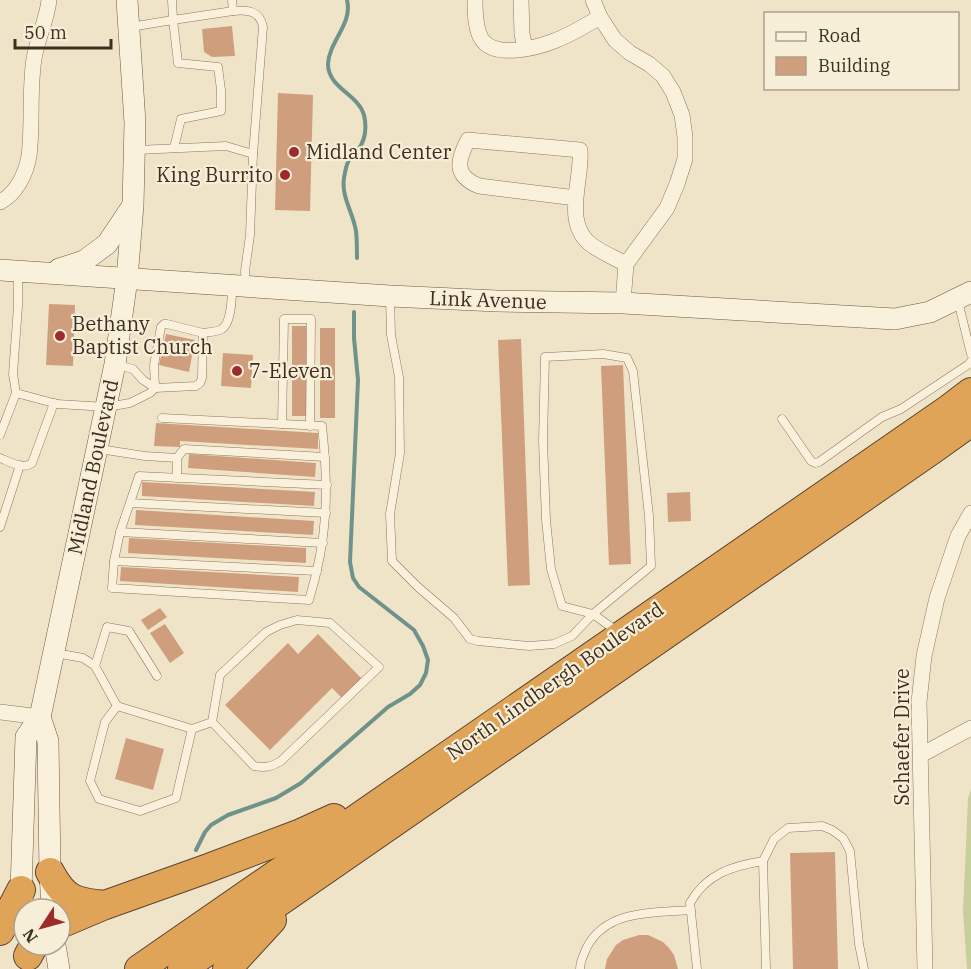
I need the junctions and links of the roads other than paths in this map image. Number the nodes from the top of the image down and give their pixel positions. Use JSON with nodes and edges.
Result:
{"nodes":[{"id":1,"x":49,"y":0,"type":"edge"},
{"id":2,"x":127,"y":0,"type":"edge"},
{"id":3,"x":172,"y":0,"type":"edge"},
{"id":4,"x":232,"y":0,"type":"edge"},
{"id":5,"x":475,"y":0,"type":"edge"},
{"id":6,"x":521,"y":0,"type":"edge"},
{"id":7,"x":593,"y":0,"type":"edge"},
{"id":8,"x":233,"y":11,"type":"junction"},
{"id":9,"x":600,"y":17,"type":"junction"},
{"id":10,"x":173,"y":20,"type":"junction"},
{"id":11,"x":129,"y":28,"type":"junction"},
{"id":12,"x":525,"y":48,"type":"junction"},
{"id":13,"x":174,"y":148,"type":"junction"},
{"id":14,"x":135,"y":150,"type":"junction"},
{"id":15,"x":253,"y":154,"type":"junction"},
{"id":16,"x":576,"y":198,"type":"junction"},
{"id":17,"x":0,"y":202,"type":"edge"},
{"id":18,"x":133,"y":205,"type":"junction"},
{"id":19,"x":626,"y":264,"type":"junction"},
{"id":20,"x":9,"y":270,"type":"edge"},
{"id":21,"x":49,"y":273,"type":"junction"},
{"id":22,"x":127,"y":279,"type":"junction"},
{"id":23,"x":239,"y":286,"type":"junction"},
{"id":24,"x":390,"y":296,"type":"junction"},
{"id":25,"x":964,"y":296,"type":"edge"},
{"id":26,"x":623,"y":303,"type":"junction"},
{"id":27,"x":203,"y":333,"type":"junction"},
{"id":28,"x":971,"y":354,"type":"edge"},
{"id":29,"x":971,"y":361,"type":"edge"},
{"id":30,"x":115,"y":364,"type":"junction"},
{"id":31,"x":155,"y":388,"type":"junction"},
{"id":32,"x":971,"y":392,"type":"edge"},
{"id":33,"x":16,"y":393,"type":"junction"},
{"id":34,"x":54,"y":403,"type":"junction"},
{"id":35,"x":107,"y":406,"type":"junction"},
{"id":36,"x":162,"y":418,"type":"dead end"},
{"id":37,"x":782,"y":419,"type":"dead end"},
{"id":38,"x":971,"y":422,"type":"edge"},
{"id":39,"x":282,"y":424,"type":"junction"},
{"id":40,"x":310,"y":426,"type":"junction"},
{"id":41,"x":0,"y":435,"type":"edge"},
{"id":42,"x":98,"y":449,"type":"junction"},
{"id":43,"x":325,"y":457,"type":"junction"},
{"id":44,"x":0,"y":458,"type":"edge"},
{"id":45,"x":177,"y":458,"type":"junction"},
{"id":46,"x":20,"y":465,"type":"junction"},
{"id":47,"x":177,"y":478,"type":"junction"},
{"id":48,"x":327,"y":485,"type":"junction"},
{"id":49,"x":130,"y":503,"type":"junction"},
{"id":50,"x":326,"y":513,"type":"junction"},
{"id":51,"x":971,"y":513,"type":"edge"},
{"id":52,"x":0,"y":527,"type":"edge"},
{"id":53,"x":120,"y":532,"type":"junction"},
{"id":54,"x":323,"y":543,"type":"junction"},
{"id":55,"x":114,"y":561,"type":"junction"},
{"id":56,"x":317,"y":572,"type":"junction"},
{"id":57,"x":593,"y":614,"type":"junction"},
{"id":58,"x":622,"y":635,"type":"junction"},
{"id":59,"x":54,"y":652,"type":"junction"},
{"id":60,"x":95,"y":666,"type":"junction"},
{"id":61,"x":157,"y":676,"type":"dead end"},
{"id":62,"x":117,"y":706,"type":"junction"},
{"id":63,"x":0,"y":712,"type":"edge"},
{"id":64,"x":40,"y":717,"type":"junction"},
{"id":65,"x":212,"y":722,"type":"junction"},
{"id":66,"x":971,"y":728,"type":"edge"},
{"id":67,"x":192,"y":729,"type":"junction"},
{"id":68,"x":921,"y":755,"type":"junction"},
{"id":69,"x":384,"y":799,"type":"junction"},
{"id":70,"x":763,"y":861,"type":"junction"},
{"id":71,"x":50,"y":872,"type":"junction"},
{"id":72,"x":298,"y":889,"type":"junction"},
{"id":73,"x":21,"y":890,"type":"junction"},
{"id":74,"x":22,"y":897,"type":"edge"},
{"id":75,"x":51,"y":897,"type":"edge"},
{"id":76,"x":105,"y":905,"type":"junction"},
{"id":77,"x":691,"y":910,"type":"junction"},
{"id":78,"x":72,"y":928,"type":"edge"},
{"id":79,"x":0,"y":931,"type":"edge"},
{"id":80,"x":139,"y":969,"type":"edge"},
{"id":81,"x":182,"y":969,"type":"edge"},
{"id":82,"x":227,"y":969,"type":"edge"},
{"id":83,"x":580,"y":969,"type":"edge"},
{"id":84,"x":697,"y":969,"type":"edge"},
{"id":85,"x":766,"y":969,"type":"edge"},
{"id":86,"x":864,"y":969,"type":"edge"},
{"id":87,"x":925,"y":969,"type":"edge"}],
"edges":[{"from":1,"to":17,"type":"street"},
{"from":2,"to":11,"type":"main road","name":"Midland Boulevard"},
{"from":3,"to":10,"type":"lane"},
{"from":4,"to":8,"type":"lane"},
{"from":5,"to":12,"type":"street"},
{"from":6,"to":12,"type":"street"},
{"from":7,"to":9,"type":"street"},
{"from":8,"to":10,"type":"lane"},
{"from":8,"to":15,"type":"lane"},
{"from":9,"to":12,"type":"street"},
{"from":9,"to":19,"type":"street"},
{"from":10,"to":11,"type":"lane"},
{"from":10,"to":13,"type":"lane"},
{"from":11,"to":14,"type":"main road","name":"Midland Boulevard"},
{"from":13,"to":14,"type":"lane"},
{"from":13,"to":15,"type":"lane"},
{"from":14,"to":18,"type":"main road","name":"Midland Boulevard"},
{"from":15,"to":23,"type":"lane"},
{"from":16,"to":16,"type":"street"},
{"from":16,"to":19,"type":"street"},
{"from":18,"to":21,"type":"main road"},
{"from":18,"to":22,"type":"main road","name":"Midland Boulevard"},
{"from":19,"to":26,"type":"street"},
{"from":20,"to":21,"type":"main road","name":"Link Avenue"},
{"from":20,"to":33,"type":"lane"},
{"from":21,"to":22,"type":"main road","name":"Link Avenue"},
{"from":22,"to":23,"type":"main road","name":"Link Avenue"},
{"from":22,"to":30,"type":"main road","name":"Midland Boulevard"},
{"from":23,"to":24,"type":"main road","name":"Link Avenue"},
{"from":23,"to":27,"type":"lane"},
{"from":24,"to":26,"type":"main road","name":"Link Avenue"},
{"from":24,"to":57,"type":"lane"},
{"from":25,"to":26,"type":"main road","name":"Link Avenue"},
{"from":25,"to":28,"type":"lane"},
{"from":27,"to":31,"type":"lane"},
{"from":27,"to":31,"type":"lane"},
{"from":29,"to":37,"type":"lane"},
{"from":30,"to":31,"type":"lane"},
{"from":30,"to":35,"type":"main road","name":"Midland Boulevard"},
{"from":31,"to":35,"type":"lane"},
{"from":32,"to":58,"type":"highway","name":"North Lindbergh Boulevard"},
{"from":33,"to":34,"type":"lane"},
{"from":33,"to":41,"type":"lane"},
{"from":34,"to":35,"type":"lane"},
{"from":34,"to":46,"type":"lane"},
{"from":35,"to":42,"type":"main road","name":"Midland Boulevard"},
{"from":36,"to":39,"type":"lane"},
{"from":38,"to":72,"type":"highway","name":"North Lindbergh Boulevard"},
{"from":39,"to":40,"type":"lane"},
{"from":39,"to":40,"type":"lane"},
{"from":40,"to":43,"type":"lane"},
{"from":42,"to":45,"type":"lane"},
{"from":42,"to":59,"type":"main road","name":"Midland Boulevard"},
{"from":43,"to":45,"type":"lane"},
{"from":43,"to":48,"type":"lane"},
{"from":44,"to":46,"type":"lane"},
{"from":45,"to":47,"type":"lane"},
{"from":46,"to":52,"type":"lane"},
{"from":47,"to":48,"type":"lane"},
{"from":47,"to":49,"type":"lane"},
{"from":48,"to":50,"type":"lane"},
{"from":49,"to":50,"type":"lane"},
{"from":49,"to":53,"type":"lane"},
{"from":50,"to":54,"type":"lane"},
{"from":51,"to":68,"type":"street","name":"Schaefer Drive"},
{"from":53,"to":54,"type":"lane"},
{"from":53,"to":55,"type":"lane"},
{"from":54,"to":56,"type":"lane"},
{"from":55,"to":56,"type":"lane"},
{"from":55,"to":56,"type":"lane"},
{"from":57,"to":57,"type":"lane"},
{"from":57,"to":58,"type":"lane"},
{"from":58,"to":69,"type":"highway","name":"North Lindbergh Boulevard"},
{"from":59,"to":60,"type":"lane"},
{"from":59,"to":64,"type":"main road","name":"Midland Boulevard"},
{"from":60,"to":61,"type":"lane"},
{"from":60,"to":62,"type":"lane"},
{"from":62,"to":67,"type":"lane"},
{"from":62,"to":67,"type":"lane"},
{"from":63,"to":64,"type":"street"},
{"from":64,"to":71,"type":"main road","name":"Midland Boulevard"},
{"from":64,"to":73,"type":"main road","name":"Midland Boulevard"},
{"from":65,"to":65,"type":"lane"},
{"from":65,"to":67,"type":"lane"},
{"from":66,"to":68,"type":"street"},
{"from":68,"to":87,"type":"street","name":"Schaefer Drive"},
{"from":69,"to":76,"type":"highway"},
{"from":69,"to":80,"type":"highway","name":"North Lindbergh Boulevard"},
{"from":70,"to":77,"type":"lane"},
{"from":70,"to":85,"type":"lane"},
{"from":70,"to":86,"type":"lane"},
{"from":71,"to":75,"type":"main road","name":"Midland Boulevard"},
{"from":71,"to":76,"type":"highway"},
{"from":72,"to":81,"type":"highway","name":"North Lindbergh Boulevard"},
{"from":72,"to":82,"type":"highway"},
{"from":73,"to":74,"type":"main road","name":"Midland Boulevard"},
{"from":73,"to":79,"type":"highway"},
{"from":76,"to":78,"type":"highway"},
{"from":77,"to":83,"type":"lane"},
{"from":77,"to":84,"type":"lane"}]}
